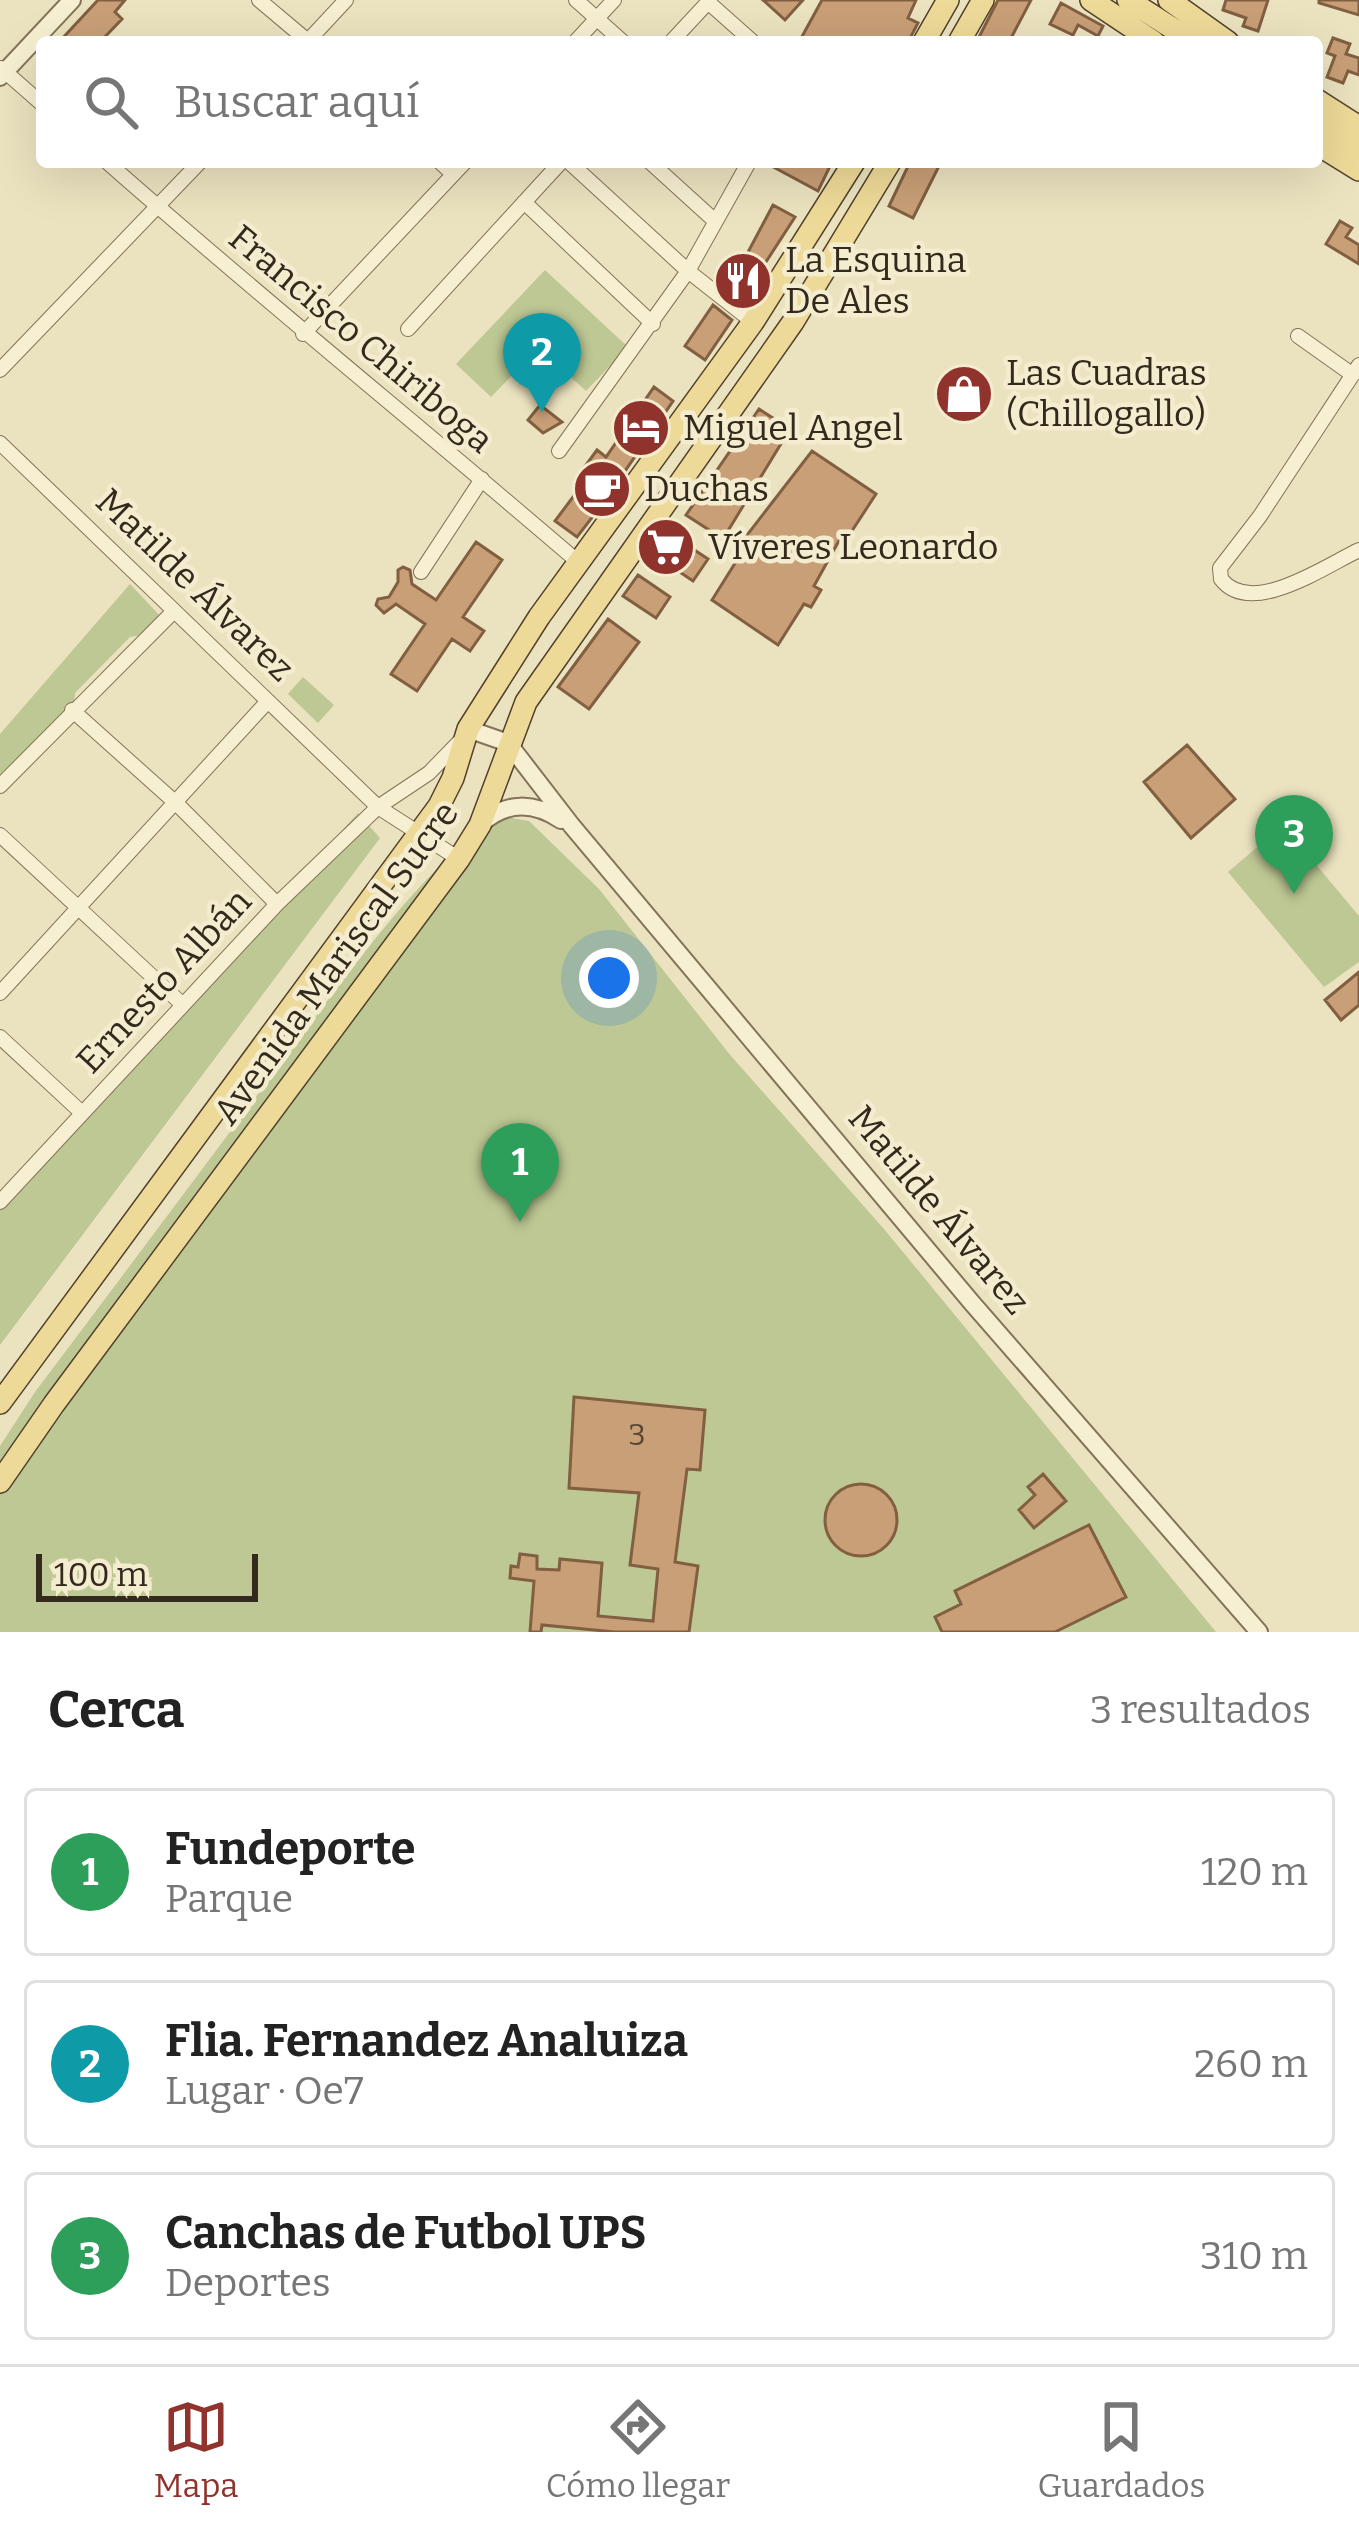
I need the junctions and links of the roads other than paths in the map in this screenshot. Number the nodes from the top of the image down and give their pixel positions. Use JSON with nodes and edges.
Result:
{"nodes":[{"id":1,"x":72,"y":0,"type":"edge"},
{"id":2,"x":259,"y":0,"type":"edge"},
{"id":3,"x":346,"y":0,"type":"edge"},
{"id":4,"x":576,"y":0,"type":"edge"},
{"id":5,"x":614,"y":0,"type":"edge"},
{"id":6,"x":936,"y":0,"type":"edge"},
{"id":7,"x":948,"y":0,"type":"edge"},
{"id":8,"x":983,"y":0,"type":"edge"},
{"id":9,"x":1091,"y":0,"type":"edge"},
{"id":10,"x":1128,"y":0,"type":"edge"},
{"id":11,"x":1168,"y":0,"type":"edge"},
{"id":12,"x":709,"y":1,"type":"edge"},
{"id":13,"x":596,"y":18,"type":"junction"},
{"id":14,"x":37,"y":36,"type":"edge"},
{"id":15,"x":301,"y":36,"type":"edge"},
{"id":16,"x":313,"y":36,"type":"edge"},
{"id":17,"x":580,"y":36,"type":"edge"},
{"id":18,"x":616,"y":36,"type":"edge"},
{"id":19,"x":677,"y":36,"type":"edge"},
{"id":20,"x":746,"y":36,"type":"edge"},
{"id":21,"x":916,"y":36,"type":"edge"},
{"id":22,"x":927,"y":36,"type":"edge"},
{"id":23,"x":962,"y":36,"type":"edge"},
{"id":24,"x":1145,"y":36,"type":"edge"},
{"id":25,"x":1185,"y":36,"type":"edge"},
{"id":26,"x":1219,"y":36,"type":"edge"},
{"id":27,"x":36,"y":37,"type":"edge"},
{"id":28,"x":2,"y":72,"type":"edge"},
{"id":29,"x":36,"y":99,"type":"edge"},
{"id":30,"x":1323,"y":104,"type":"edge"},
{"id":31,"x":1323,"y":124,"type":"edge"},
{"id":32,"x":1359,"y":127,"type":"edge"},
{"id":33,"x":1359,"y":147,"type":"edge"},
{"id":34,"x":1323,"y":148,"type":"edge"},
{"id":35,"x":114,"y":168,"type":"edge"},
{"id":36,"x":195,"y":168,"type":"edge"},
{"id":37,"x":446,"y":168,"type":"edge"},
{"id":38,"x":459,"y":168,"type":"edge"},
{"id":39,"x":559,"y":168,"type":"edge"},
{"id":40,"x":572,"y":168,"type":"edge"},
{"id":41,"x":657,"y":168,"type":"edge"},
{"id":42,"x":743,"y":168,"type":"edge"},
{"id":43,"x":852,"y":168,"type":"edge"},
{"id":44,"x":886,"y":168,"type":"edge"},
{"id":45,"x":1359,"y":170,"type":"edge"},
{"id":46,"x":453,"y":174,"type":"junction"},
{"id":47,"x":524,"y":202,"type":"junction"},
{"id":48,"x":159,"y":208,"type":"junction"},
{"id":49,"x":715,"y":221,"type":"junction"},
{"id":50,"x":688,"y":271,"type":"junction"},
{"id":51,"x":753,"y":322,"type":"junction"},
{"id":52,"x":652,"y":324,"type":"junction"},
{"id":53,"x":407,"y":329,"type":"dead end"},
{"id":54,"x":303,"y":334,"type":"junction"},
{"id":55,"x":1298,"y":336,"type":"dead end"},
{"id":56,"x":2,"y":364,"type":"edge"},
{"id":57,"x":1356,"y":370,"type":"edge"},
{"id":58,"x":0,"y":443,"type":"edge"},
{"id":59,"x":560,"y":451,"type":"dead end"},
{"id":60,"x":482,"y":479,"type":"junction"},
{"id":61,"x":1359,"y":550,"type":"edge"},
{"id":62,"x":577,"y":561,"type":"junction"},
{"id":63,"x":421,"y":572,"type":"dead end"},
{"id":64,"x":174,"y":611,"type":"junction"},
{"id":65,"x":268,"y":701,"type":"junction"},
{"id":66,"x":72,"y":710,"type":"junction"},
{"id":67,"x":468,"y":729,"type":"junction"},
{"id":68,"x":508,"y":743,"type":"junction"},
{"id":69,"x":0,"y":786,"type":"edge"},
{"id":70,"x":177,"y":804,"type":"junction"},
{"id":71,"x":378,"y":807,"type":"junction"},
{"id":72,"x":480,"y":825,"type":"junction"},
{"id":73,"x":572,"y":826,"type":"junction"},
{"id":74,"x":418,"y":834,"type":"junction"},
{"id":75,"x":0,"y":835,"type":"edge"},
{"id":76,"x":459,"y":859,"type":"junction"},
{"id":77,"x":277,"y":904,"type":"junction"},
{"id":78,"x":76,"y":909,"type":"junction"},
{"id":79,"x":0,"y":993,"type":"edge"},
{"id":80,"x":183,"y":1005,"type":"junction"},
{"id":81,"x":0,"y":1037,"type":"edge"},
{"id":82,"x":82,"y":1114,"type":"junction"},
{"id":83,"x":0,"y":1202,"type":"edge"},
{"id":84,"x":0,"y":1403,"type":"edge"},
{"id":85,"x":0,"y":1482,"type":"edge"},
{"id":86,"x":1259,"y":1632,"type":"edge"}],
"edges":[{"from":1,"to":14,"type":"street"},
{"from":2,"to":15,"type":"street"},
{"from":3,"to":16,"type":"street"},
{"from":4,"to":13,"type":"street"},
{"from":5,"to":13,"type":"street"},
{"from":6,"to":21,"type":"main road"},
{"from":7,"to":22,"type":"main road"},
{"from":8,"to":23,"type":"main road"},
{"from":9,"to":24,"type":"main road"},
{"from":10,"to":25,"type":"main road"},
{"from":11,"to":26,"type":"main road"},
{"from":12,"to":19,"type":"street"},
{"from":12,"to":20,"type":"street"},
{"from":13,"to":17,"type":"street"},
{"from":13,"to":18,"type":"street"},
{"from":27,"to":28,"type":"street"},
{"from":28,"to":29,"type":"street"},
{"from":30,"to":32,"type":"main road"},
{"from":31,"to":33,"type":"main road"},
{"from":34,"to":45,"type":"main road"},
{"from":35,"to":48,"type":"street","name":"Francisco Chiriboga"},
{"from":36,"to":48,"type":"street"},
{"from":37,"to":46,"type":"street"},
{"from":38,"to":46,"type":"street"},
{"from":39,"to":47,"type":"street"},
{"from":40,"to":50,"type":"street"},
{"from":41,"to":49,"type":"street"},
{"from":42,"to":49,"type":"street"},
{"from":43,"to":51,"type":"main road","name":"Avenida Mariscal Sucre"},
{"from":44,"to":68,"type":"main road","name":"Avenida Mariscal Sucre"},
{"from":46,"to":54,"type":"street"},
{"from":47,"to":52,"type":"street"},
{"from":47,"to":53,"type":"street"},
{"from":48,"to":54,"type":"street","name":"Francisco Chiriboga"},
{"from":48,"to":56,"type":"street"},
{"from":49,"to":50,"type":"street"},
{"from":50,"to":51,"type":"street"},
{"from":50,"to":52,"type":"street"},
{"from":51,"to":62,"type":"main road","name":"Avenida Mariscal Sucre"},
{"from":52,"to":59,"type":"street"},
{"from":54,"to":60,"type":"street","name":"Francisco Chiriboga"},
{"from":55,"to":57,"type":"street"},
{"from":57,"to":61,"type":"street"},
{"from":58,"to":64,"type":"street","name":"Matilde Álvarez"},
{"from":60,"to":62,"type":"street","name":"Francisco Chiriboga"},
{"from":60,"to":63,"type":"street"},
{"from":62,"to":67,"type":"main road","name":"Avenida Mariscal Sucre"},
{"from":64,"to":65,"type":"street","name":"Matilde Álvarez"},
{"from":64,"to":66,"type":"street"},
{"from":65,"to":70,"type":"street"},
{"from":65,"to":71,"type":"street","name":"Matilde Álvarez"},
{"from":66,"to":69,"type":"street"},
{"from":66,"to":70,"type":"street"},
{"from":67,"to":68,"type":"street"},
{"from":67,"to":71,"type":"street","name":"Ernesto Albán"},
{"from":67,"to":74,"type":"main road","name":"Avenida Mariscal Sucre"},
{"from":68,"to":72,"type":"main road","name":"Avenida Mariscal Sucre"},
{"from":68,"to":73,"type":"street","name":"Matilde Álvarez"},
{"from":70,"to":77,"type":"street"},
{"from":70,"to":78,"type":"street"},
{"from":71,"to":74,"type":"street","name":"Matilde Álvarez"},
{"from":71,"to":77,"type":"street","name":"Ernesto Albán"},
{"from":72,"to":73,"type":"street"},
{"from":72,"to":76,"type":"main road","name":"Avenida Mariscal Sucre"},
{"from":73,"to":86,"type":"street","name":"Matilde Álvarez"},
{"from":74,"to":76,"type":"street","name":"Matilde Álvarez"},
{"from":74,"to":84,"type":"main road","name":"Avenida Mariscal Sucre"},
{"from":75,"to":78,"type":"street"},
{"from":76,"to":85,"type":"main road","name":"Avenida Mariscal Sucre"},
{"from":77,"to":80,"type":"street","name":"Ernesto Albán"},
{"from":78,"to":79,"type":"street"},
{"from":78,"to":80,"type":"street"},
{"from":80,"to":82,"type":"street","name":"Ernesto Albán"},
{"from":81,"to":82,"type":"street"},
{"from":82,"to":83,"type":"street","name":"Ernesto Albán"}]}
